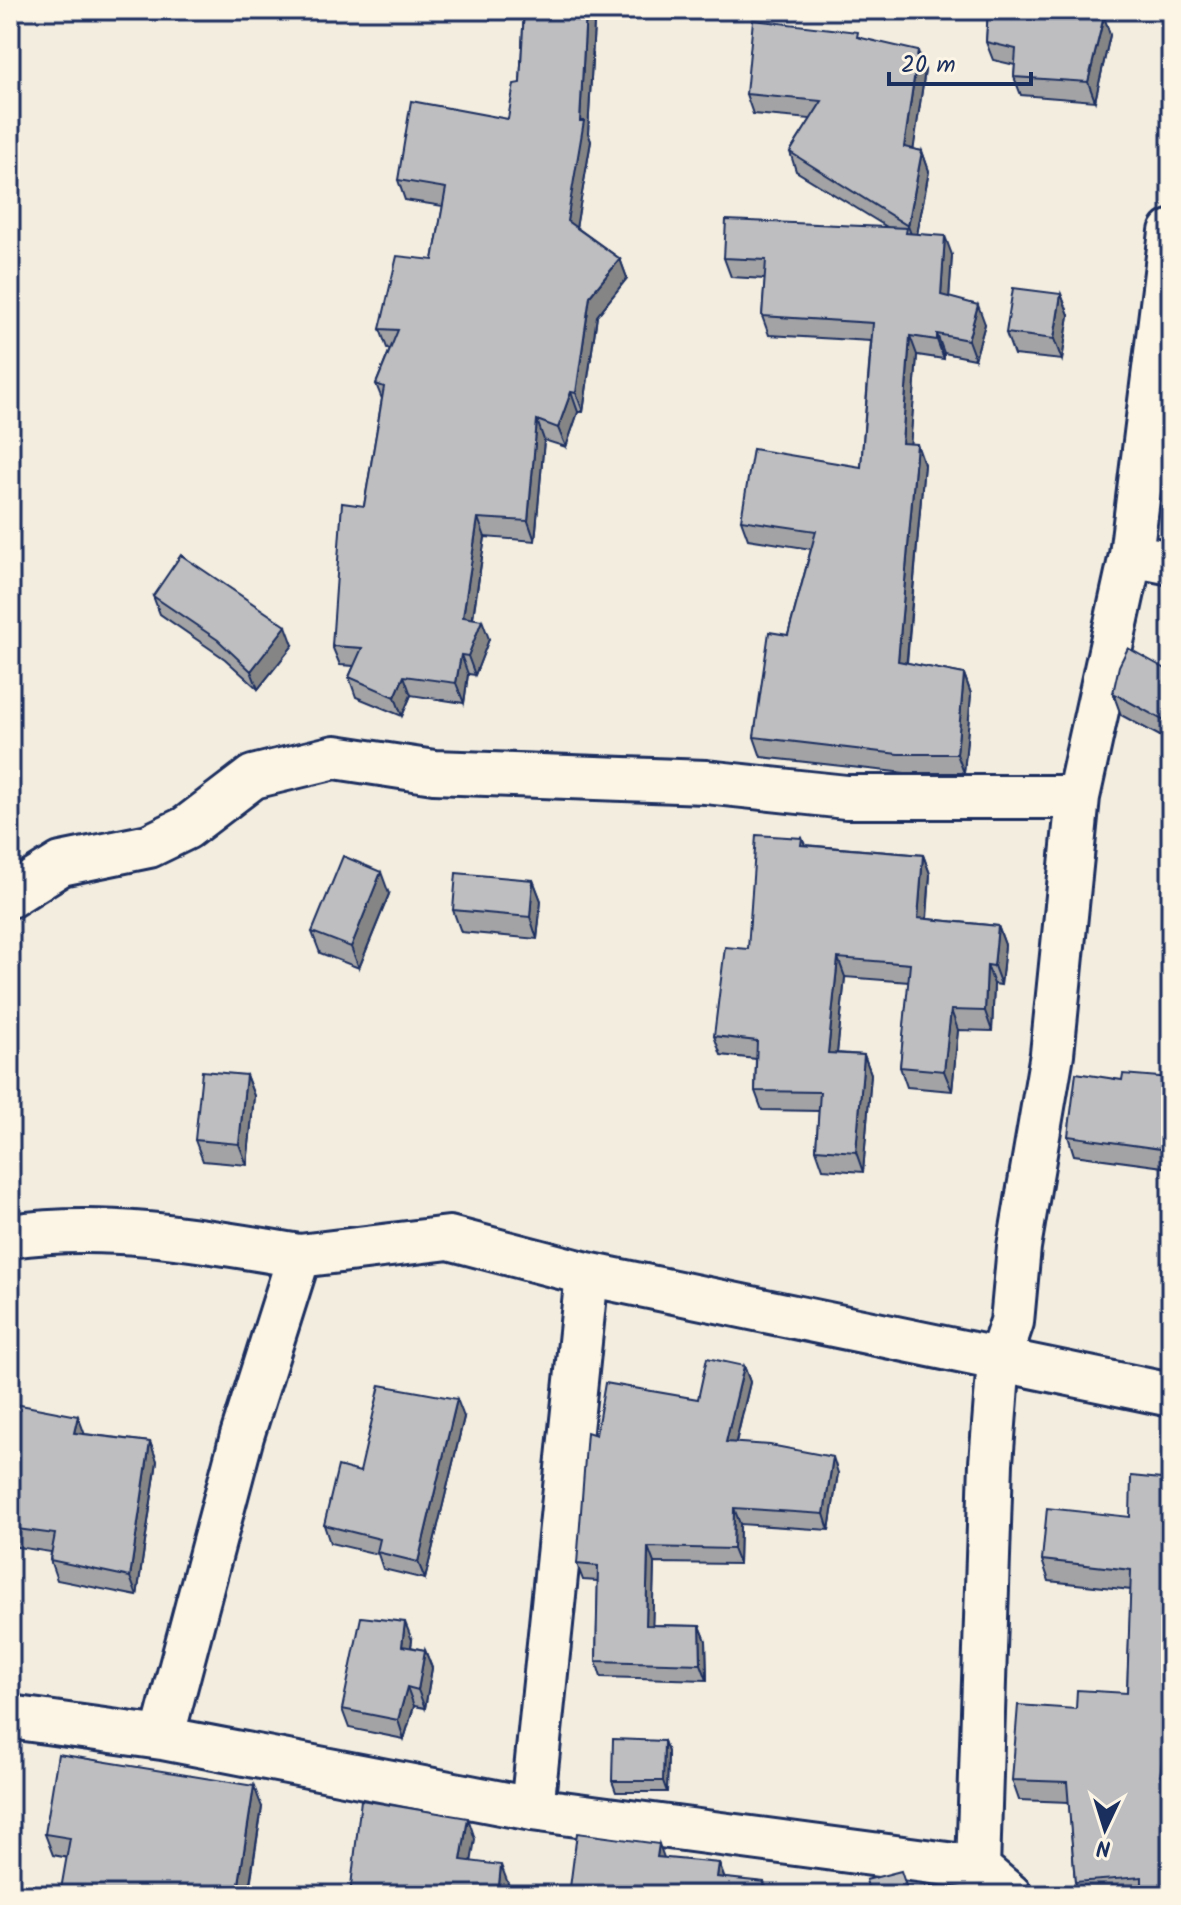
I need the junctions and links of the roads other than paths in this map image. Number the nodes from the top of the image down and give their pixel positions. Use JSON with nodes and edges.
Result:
{"nodes":[{"id":1,"x":1171,"y":232,"type":"edge"},
{"id":2,"x":1131,"y":555,"type":"junction"},
{"id":3,"x":1171,"y":563,"type":"edge"},
{"id":4,"x":1078,"y":797,"type":"junction"},
{"id":5,"x":10,"y":896,"type":"edge"},
{"id":6,"x":10,"y":1236,"type":"edge"},
{"id":7,"x":299,"y":1256,"type":"junction"},
{"id":8,"x":587,"y":1274,"type":"junction"},
{"id":9,"x":1006,"y":1341,"type":"junction"},
{"id":10,"x":1171,"y":1395,"type":"edge"},
{"id":11,"x":10,"y":1717,"type":"edge"},
{"id":12,"x":162,"y":1738,"type":"junction"},
{"id":13,"x":532,"y":1809,"type":"junction"},
{"id":14,"x":978,"y":1868,"type":"junction"},
{"id":15,"x":1010,"y":1895,"type":"edge"}],
"edges":[{"from":1,"to":2,"type":"street"},
{"from":2,"to":3,"type":"street"},
{"from":2,"to":4,"type":"street"},
{"from":4,"to":5,"type":"street"},
{"from":4,"to":9,"type":"street"},
{"from":6,"to":7,"type":"street"},
{"from":7,"to":8,"type":"street"},
{"from":7,"to":12,"type":"street"},
{"from":8,"to":9,"type":"street"},
{"from":8,"to":13,"type":"street"},
{"from":9,"to":10,"type":"street"},
{"from":9,"to":14,"type":"street"},
{"from":11,"to":12,"type":"street"},
{"from":12,"to":13,"type":"street"},
{"from":13,"to":14,"type":"street"},
{"from":14,"to":15,"type":"street"}]}
